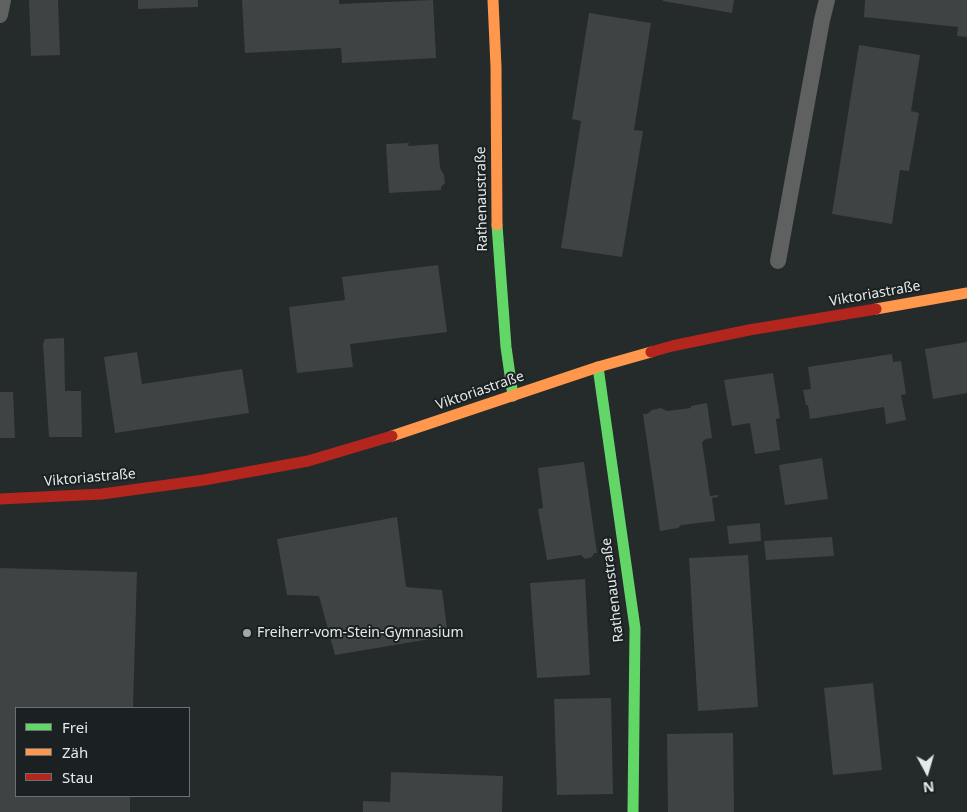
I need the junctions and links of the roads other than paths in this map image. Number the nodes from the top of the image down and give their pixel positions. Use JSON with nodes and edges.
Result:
{"nodes":[{"id":1,"x":3,"y":0,"type":"edge"},
{"id":2,"x":493,"y":0,"type":"edge"},
{"id":3,"x":827,"y":0,"type":"edge"},
{"id":4,"x":0,"y":15,"type":"edge"},
{"id":5,"x":778,"y":261,"type":"dead end"},
{"id":6,"x":967,"y":293,"type":"edge"},
{"id":7,"x":598,"y":367,"type":"junction"},
{"id":8,"x":513,"y":396,"type":"junction"},
{"id":9,"x":0,"y":499,"type":"edge"},
{"id":10,"x":633,"y":812,"type":"edge"}],
"edges":[{"from":1,"to":4,"type":"lane"},
{"from":2,"to":8,"type":"main road","name":"Rathenaustraße"},
{"from":3,"to":5,"type":"lane"},
{"from":6,"to":7,"type":"main road","name":"Viktoriastraße"},
{"from":7,"to":8,"type":"main road","name":"Viktoriastraße"},
{"from":7,"to":10,"type":"main road","name":"Rathenaustraße"},
{"from":8,"to":9,"type":"main road","name":"Viktoriastraße"}]}
